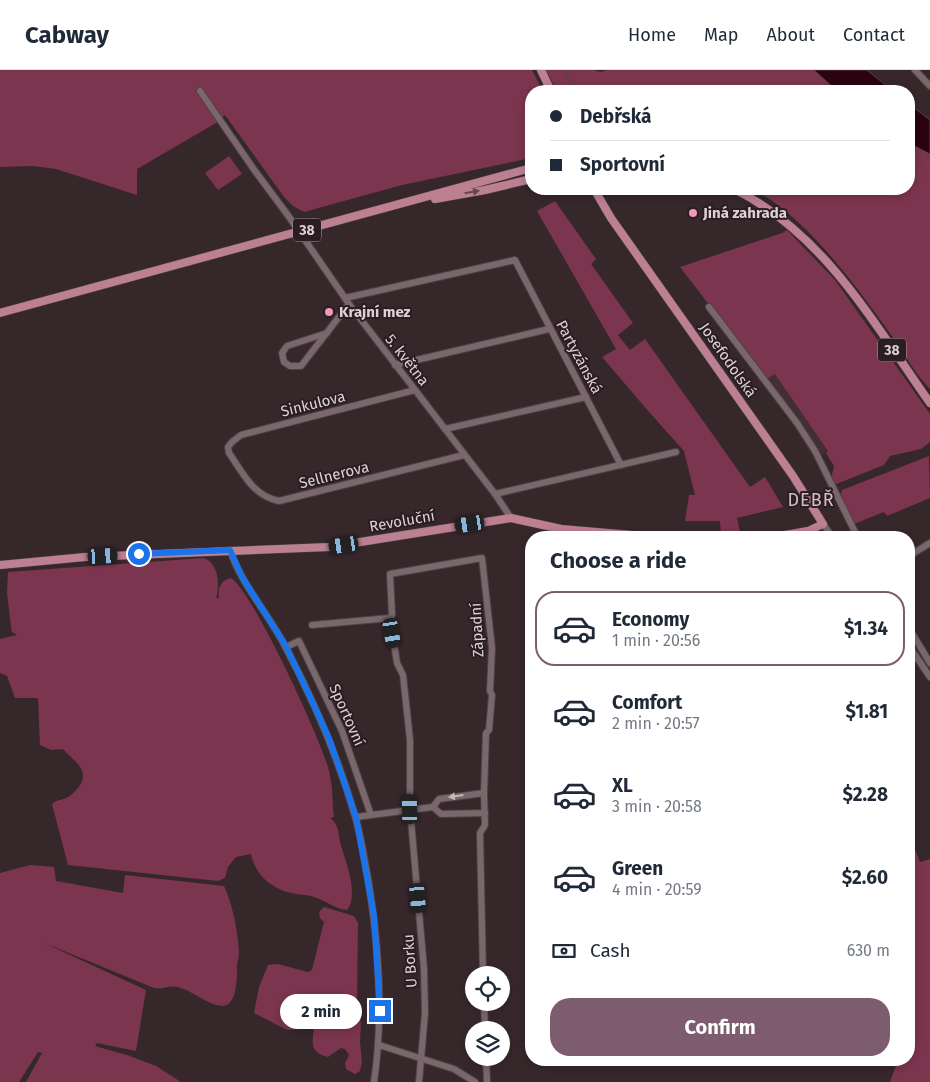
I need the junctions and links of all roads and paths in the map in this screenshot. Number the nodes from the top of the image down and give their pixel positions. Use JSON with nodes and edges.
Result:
{"nodes":[{"id":1,"x":541,"y":70,"type":"edge"},
{"id":2,"x":915,"y":70,"type":"edge"},
{"id":3,"x":548,"y":85,"type":"edge"},
{"id":4,"x":930,"y":86,"type":"edge"},
{"id":5,"x":200,"y":91,"type":"dead end"},
{"id":6,"x":525,"y":170,"type":"edge"},
{"id":7,"x":525,"y":180,"type":"edge"},
{"id":8,"x":598,"y":195,"type":"edge"},
{"id":9,"x":599,"y":195,"type":"edge"},
{"id":10,"x":744,"y":195,"type":"edge"},
{"id":11,"x":600,"y":199,"type":"junction"},
{"id":12,"x":406,"y":204,"type":"junction"},
{"id":13,"x":347,"y":301,"type":"junction"},
{"id":14,"x":709,"y":308,"type":"dead end"},
{"id":15,"x":0,"y":312,"type":"edge"},
{"id":16,"x":549,"y":329,"type":"junction"},
{"id":17,"x":327,"y":333,"type":"junction"},
{"id":18,"x":394,"y":365,"type":"junction"},
{"id":19,"x":415,"y":390,"type":"junction"},
{"id":20,"x":586,"y":397,"type":"junction"},
{"id":21,"x":930,"y":403,"type":"edge"},
{"id":22,"x":445,"y":429,"type":"junction"},
{"id":23,"x":676,"y":452,"type":"dead end"},
{"id":24,"x":229,"y":454,"type":"joint"},
{"id":25,"x":464,"y":455,"type":"junction"},
{"id":26,"x":621,"y":465,"type":"junction"},
{"id":27,"x":495,"y":494,"type":"junction"},
{"id":28,"x":511,"y":518,"type":"junction"},
{"id":29,"x":823,"y":524,"type":"junction"},
{"id":30,"x":584,"y":531,"type":"edge"},
{"id":31,"x":808,"y":531,"type":"edge"},
{"id":32,"x":828,"y":531,"type":"edge"},
{"id":33,"x":854,"y":531,"type":"edge"},
{"id":34,"x":930,"y":543,"type":"edge"},
{"id":35,"x":230,"y":550,"type":"junction"},
{"id":36,"x":915,"y":552,"type":"edge"},
{"id":37,"x":0,"y":565,"type":"edge"},
{"id":38,"x":390,"y":574,"type":"joint"},
{"id":39,"x":390,"y":618,"type":"junction"},
{"id":40,"x":312,"y":625,"type":"dead end"},
{"id":41,"x":915,"y":638,"type":"edge"},
{"id":42,"x":286,"y":646,"type":"junction"},
{"id":43,"x":915,"y":655,"type":"edge"},
{"id":44,"x":930,"y":663,"type":"edge"},
{"id":45,"x":930,"y":677,"type":"edge"},
{"id":46,"x":484,"y":792,"type":"junction"},
{"id":47,"x":433,"y":807,"type":"junction"},
{"id":48,"x":410,"y":809,"type":"junction"},
{"id":49,"x":485,"y":813,"type":"junction"},
{"id":50,"x":370,"y":815,"type":"junction"},
{"id":51,"x":356,"y":817,"type":"junction"},
{"id":52,"x":483,"y":966,"type":"edge"},
{"id":53,"x":379,"y":1045,"type":"junction"},
{"id":54,"x":422,"y":1058,"type":"junction"},
{"id":55,"x":486,"y":1066,"type":"edge"},
{"id":56,"x":374,"y":1082,"type":"edge"},
{"id":57,"x":419,"y":1082,"type":"edge"},
{"id":58,"x":475,"y":1082,"type":"edge"},
{"id":59,"x":487,"y":1082,"type":"edge"}],
"edges":[{"from":1,"to":3,"type":"main road"},
{"from":2,"to":4,"type":"street"},
{"from":5,"to":13,"type":"street","name":"5. května","bridge":true},
{"from":6,"to":12,"type":"main road","number":"38"},
{"from":12,"to":7,"type":"main road","number":"38","one_way":true},
{"from":8,"to":11,"type":"main road","name":"Josefodolská"},
{"from":9,"to":11,"type":"main road","name":"Josefodolská"},
{"from":10,"to":21,"type":"main road","number":"38"},
{"from":11,"to":29,"type":"main road","name":"Josefodolská"},
{"from":12,"to":15,"type":"main road","number":"38"},
{"from":13,"to":16,"type":"street","name":"Partyzánská"},
{"from":13,"to":17,"type":"street"},
{"from":13,"to":18,"type":"street","name":"5. května"},
{"from":14,"to":33,"type":"street","name":"Josefodolská"},
{"from":16,"to":18,"type":"street"},
{"from":16,"to":20,"type":"street","name":"Partyzánská"},
{"from":17,"to":17,"type":"street"},
{"from":18,"to":19,"type":"street","name":"5. května"},
{"from":19,"to":22,"type":"street","name":"5. května"},
{"from":19,"to":24,"type":"street","name":"Sinkulova"},
{"from":20,"to":22,"type":"street"},
{"from":20,"to":26,"type":"street","name":"Partyzánská"},
{"from":22,"to":25,"type":"street","name":"5. května"},
{"from":23,"to":26,"type":"street"},
{"from":24,"to":25,"type":"street","name":"Sellnerova"},
{"from":25,"to":27,"type":"street","name":"5. května"},
{"from":26,"to":27,"type":"street"},
{"from":27,"to":28,"type":"street","name":"5. května"},
{"from":28,"to":30,"type":"main road","name":"Revoluční"},
{"from":28,"to":35,"type":"main road","name":"Revoluční"},
{"from":29,"to":31,"type":"main road"},
{"from":29,"to":32,"type":"street","name":"Josefodolská"},
{"from":34,"to":36,"type":"street"},
{"from":35,"to":37,"type":"main road","name":"Revoluční"},
{"from":35,"to":42,"type":"street","name":"Sportovní"},
{"from":38,"to":39,"type":"street","name":"U Borku"},
{"from":38,"to":46,"type":"street","name":"Západní"},
{"from":39,"to":40,"type":"street"},
{"from":39,"to":48,"type":"street","name":"U Borku"},
{"from":41,"to":44,"type":"street"},
{"from":42,"to":50,"type":"street","name":"Sportovní"},
{"from":42,"to":51,"type":"street","name":"Sportovní"},
{"from":43,"to":45,"type":"street"},
{"from":46,"to":47,"type":"street","one_way":true},
{"from":46,"to":49,"type":"street","name":"Západní"},
{"from":47,"to":48,"type":"street"},
{"from":47,"to":49,"type":"street"},
{"from":48,"to":50,"type":"street"},
{"from":48,"to":54,"type":"street","name":"U Borku"},
{"from":49,"to":52,"type":"street","name":"Západní"},
{"from":50,"to":51,"type":"street"},
{"from":51,"to":53,"type":"street","name":"Sportovní"},
{"from":53,"to":54,"type":"street"},
{"from":53,"to":56,"type":"street","name":"Sportovní"},
{"from":54,"to":57,"type":"street","name":"U Borku"},
{"from":54,"to":58,"type":"street"},
{"from":55,"to":59,"type":"street"}]}
